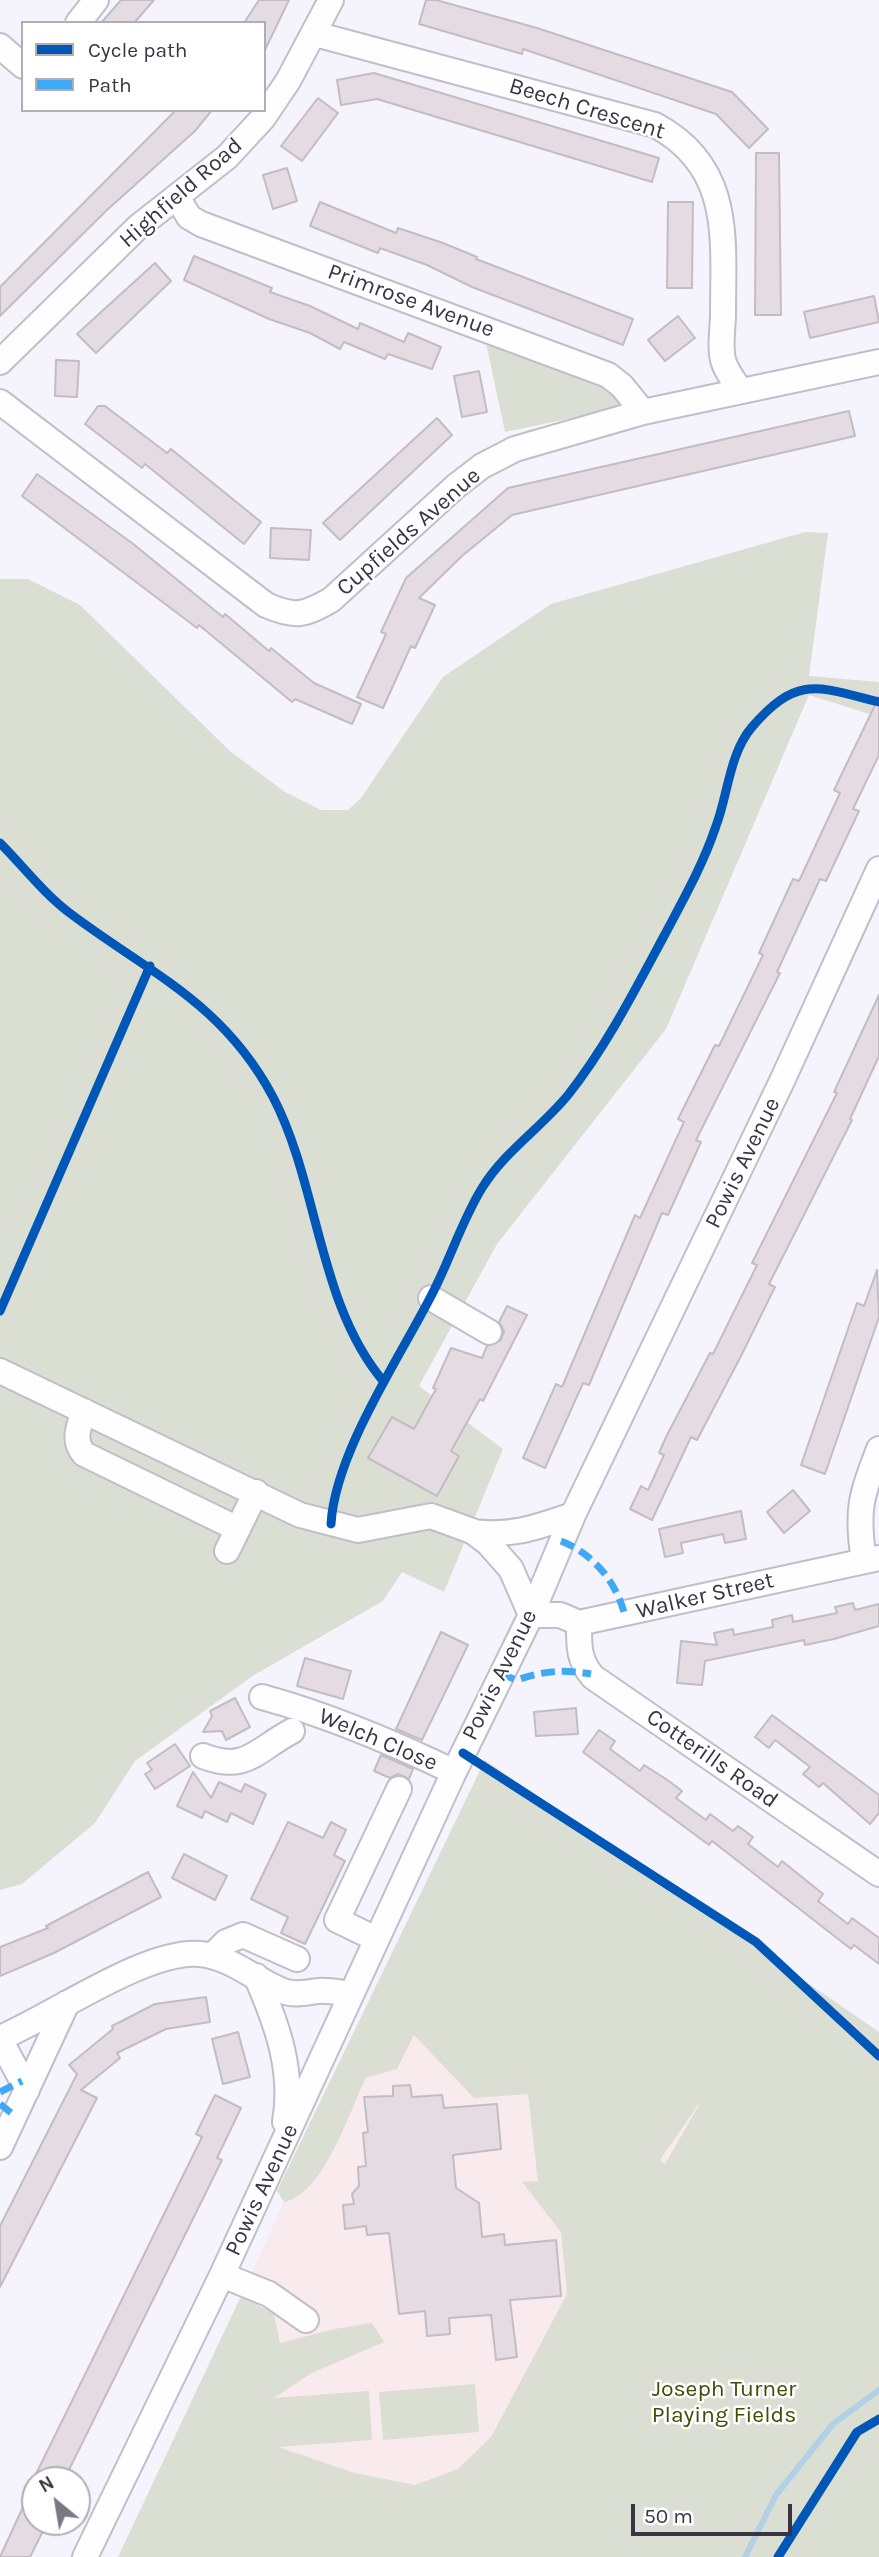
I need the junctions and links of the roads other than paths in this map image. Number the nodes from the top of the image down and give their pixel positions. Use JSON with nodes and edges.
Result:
{"nodes":[{"id":1,"x":96,"y":0,"type":"edge"},
{"id":2,"x":331,"y":0,"type":"edge"},
{"id":3,"x":80,"y":21,"type":"edge"},
{"id":4,"x":315,"y":34,"type":"junction"},
{"id":5,"x":0,"y":46,"type":"edge"},
{"id":6,"x":21,"y":64,"type":"edge"},
{"id":7,"x":177,"y":197,"type":"junction"},
{"id":8,"x":0,"y":362,"type":"edge"},
{"id":9,"x":879,"y":362,"type":"edge"},
{"id":10,"x":740,"y":391,"type":"junction"},
{"id":11,"x":0,"y":401,"type":"edge"},
{"id":12,"x":643,"y":412,"type":"junction"},
{"id":13,"x":879,"y":869,"type":"edge"},
{"id":14,"x":431,"y":1298,"type":"dead end"},
{"id":15,"x":489,"y":1332,"type":"dead end"},
{"id":16,"x":0,"y":1371,"type":"edge"},
{"id":17,"x":84,"y":1411,"type":"junction"},
{"id":18,"x":879,"y":1448,"type":"edge"},
{"id":19,"x":256,"y":1492,"type":"junction"},
{"id":20,"x":573,"y":1516,"type":"junction"},
{"id":21,"x":472,"y":1531,"type":"junction"},
{"id":22,"x":871,"y":1559,"type":"edge"},
{"id":23,"x":531,"y":1615,"type":"junction"},
{"id":24,"x":579,"y":1623,"type":"junction"},
{"id":25,"x":262,"y":1697,"type":"dead end"},
{"id":26,"x":303,"y":1708,"type":"junction"},
{"id":27,"x":292,"y":1731,"type":"junction"},
{"id":28,"x":203,"y":1756,"type":"dead end"},
{"id":29,"x":277,"y":1763,"type":"dead end"},
{"id":30,"x":454,"y":1772,"type":"junction"},
{"id":31,"x":399,"y":1789,"type":"dead end"},
{"id":32,"x":879,"y":1874,"type":"edge"},
{"id":33,"x":376,"y":1939,"type":"junction"},
{"id":34,"x":212,"y":1956,"type":"junction"},
{"id":35,"x":297,"y":1959,"type":"dead end"},
{"id":36,"x":256,"y":1976,"type":"junction"},
{"id":37,"x":351,"y":1994,"type":"junction"},
{"id":38,"x":67,"y":2003,"type":"junction"},
{"id":39,"x":0,"y":2039,"type":"edge"},
{"id":40,"x":27,"y":2090,"type":"junction"},
{"id":41,"x":0,"y":2147,"type":"edge"},
{"id":42,"x":280,"y":2150,"type":"junction"},
{"id":43,"x":222,"y":2275,"type":"junction"},
{"id":44,"x":306,"y":2320,"type":"dead end"},
{"id":45,"x":85,"y":2557,"type":"edge"}],
"edges":[{"from":1,"to":3,"type":"street"},
{"from":2,"to":4,"type":"street","name":"Highfield Road"},
{"from":4,"to":7,"type":"street","name":"Highfield Road"},
{"from":4,"to":10,"type":"street","name":"Beech Crescent"},
{"from":5,"to":6,"type":"street"},
{"from":7,"to":8,"type":"street","name":"Highfield Road"},
{"from":7,"to":12,"type":"street","name":"Primrose Avenue"},
{"from":9,"to":10,"type":"street","name":"Cupfields Avenue"},
{"from":10,"to":12,"type":"street","name":"Cupfields Avenue"},
{"from":11,"to":12,"type":"street","name":"Cupfields Avenue"},
{"from":13,"to":20,"type":"street","name":"Powis Avenue"},
{"from":14,"to":15,"type":"street"},
{"from":16,"to":17,"type":"street"},
{"from":17,"to":19,"type":"street"},
{"from":17,"to":19,"type":"street"},
{"from":18,"to":22,"type":"street"},
{"from":19,"to":21,"type":"street"},
{"from":20,"to":21,"type":"street"},
{"from":20,"to":23,"type":"street","name":"Powis Avenue"},
{"from":21,"to":23,"type":"street"},
{"from":22,"to":24,"type":"street","name":"Walker Street"},
{"from":23,"to":24,"type":"street","name":"Walker Street"},
{"from":23,"to":30,"type":"street","name":"Powis Avenue"},
{"from":24,"to":32,"type":"street","name":"Cotterills Road"},
{"from":25,"to":26,"type":"street","name":"Welch Close"},
{"from":26,"to":27,"type":"street","name":"Welch Close"},
{"from":26,"to":30,"type":"street","name":"Welch Close"},
{"from":27,"to":28,"type":"street"},
{"from":27,"to":29,"type":"street","name":"Welch Close"},
{"from":30,"to":33,"type":"street","name":"Powis Avenue"},
{"from":31,"to":33,"type":"street"},
{"from":33,"to":37,"type":"street","name":"Powis Avenue"},
{"from":34,"to":35,"type":"street"},
{"from":34,"to":36,"type":"street"},
{"from":34,"to":38,"type":"street"},
{"from":36,"to":37,"type":"street"},
{"from":36,"to":42,"type":"street"},
{"from":37,"to":42,"type":"street","name":"Powis Avenue"},
{"from":38,"to":39,"type":"street"},
{"from":38,"to":40,"type":"street"},
{"from":39,"to":40,"type":"street"},
{"from":40,"to":41,"type":"street"},
{"from":42,"to":43,"type":"street","name":"Powis Avenue"},
{"from":43,"to":44,"type":"street"},
{"from":43,"to":45,"type":"street","name":"Powis Avenue"}]}
